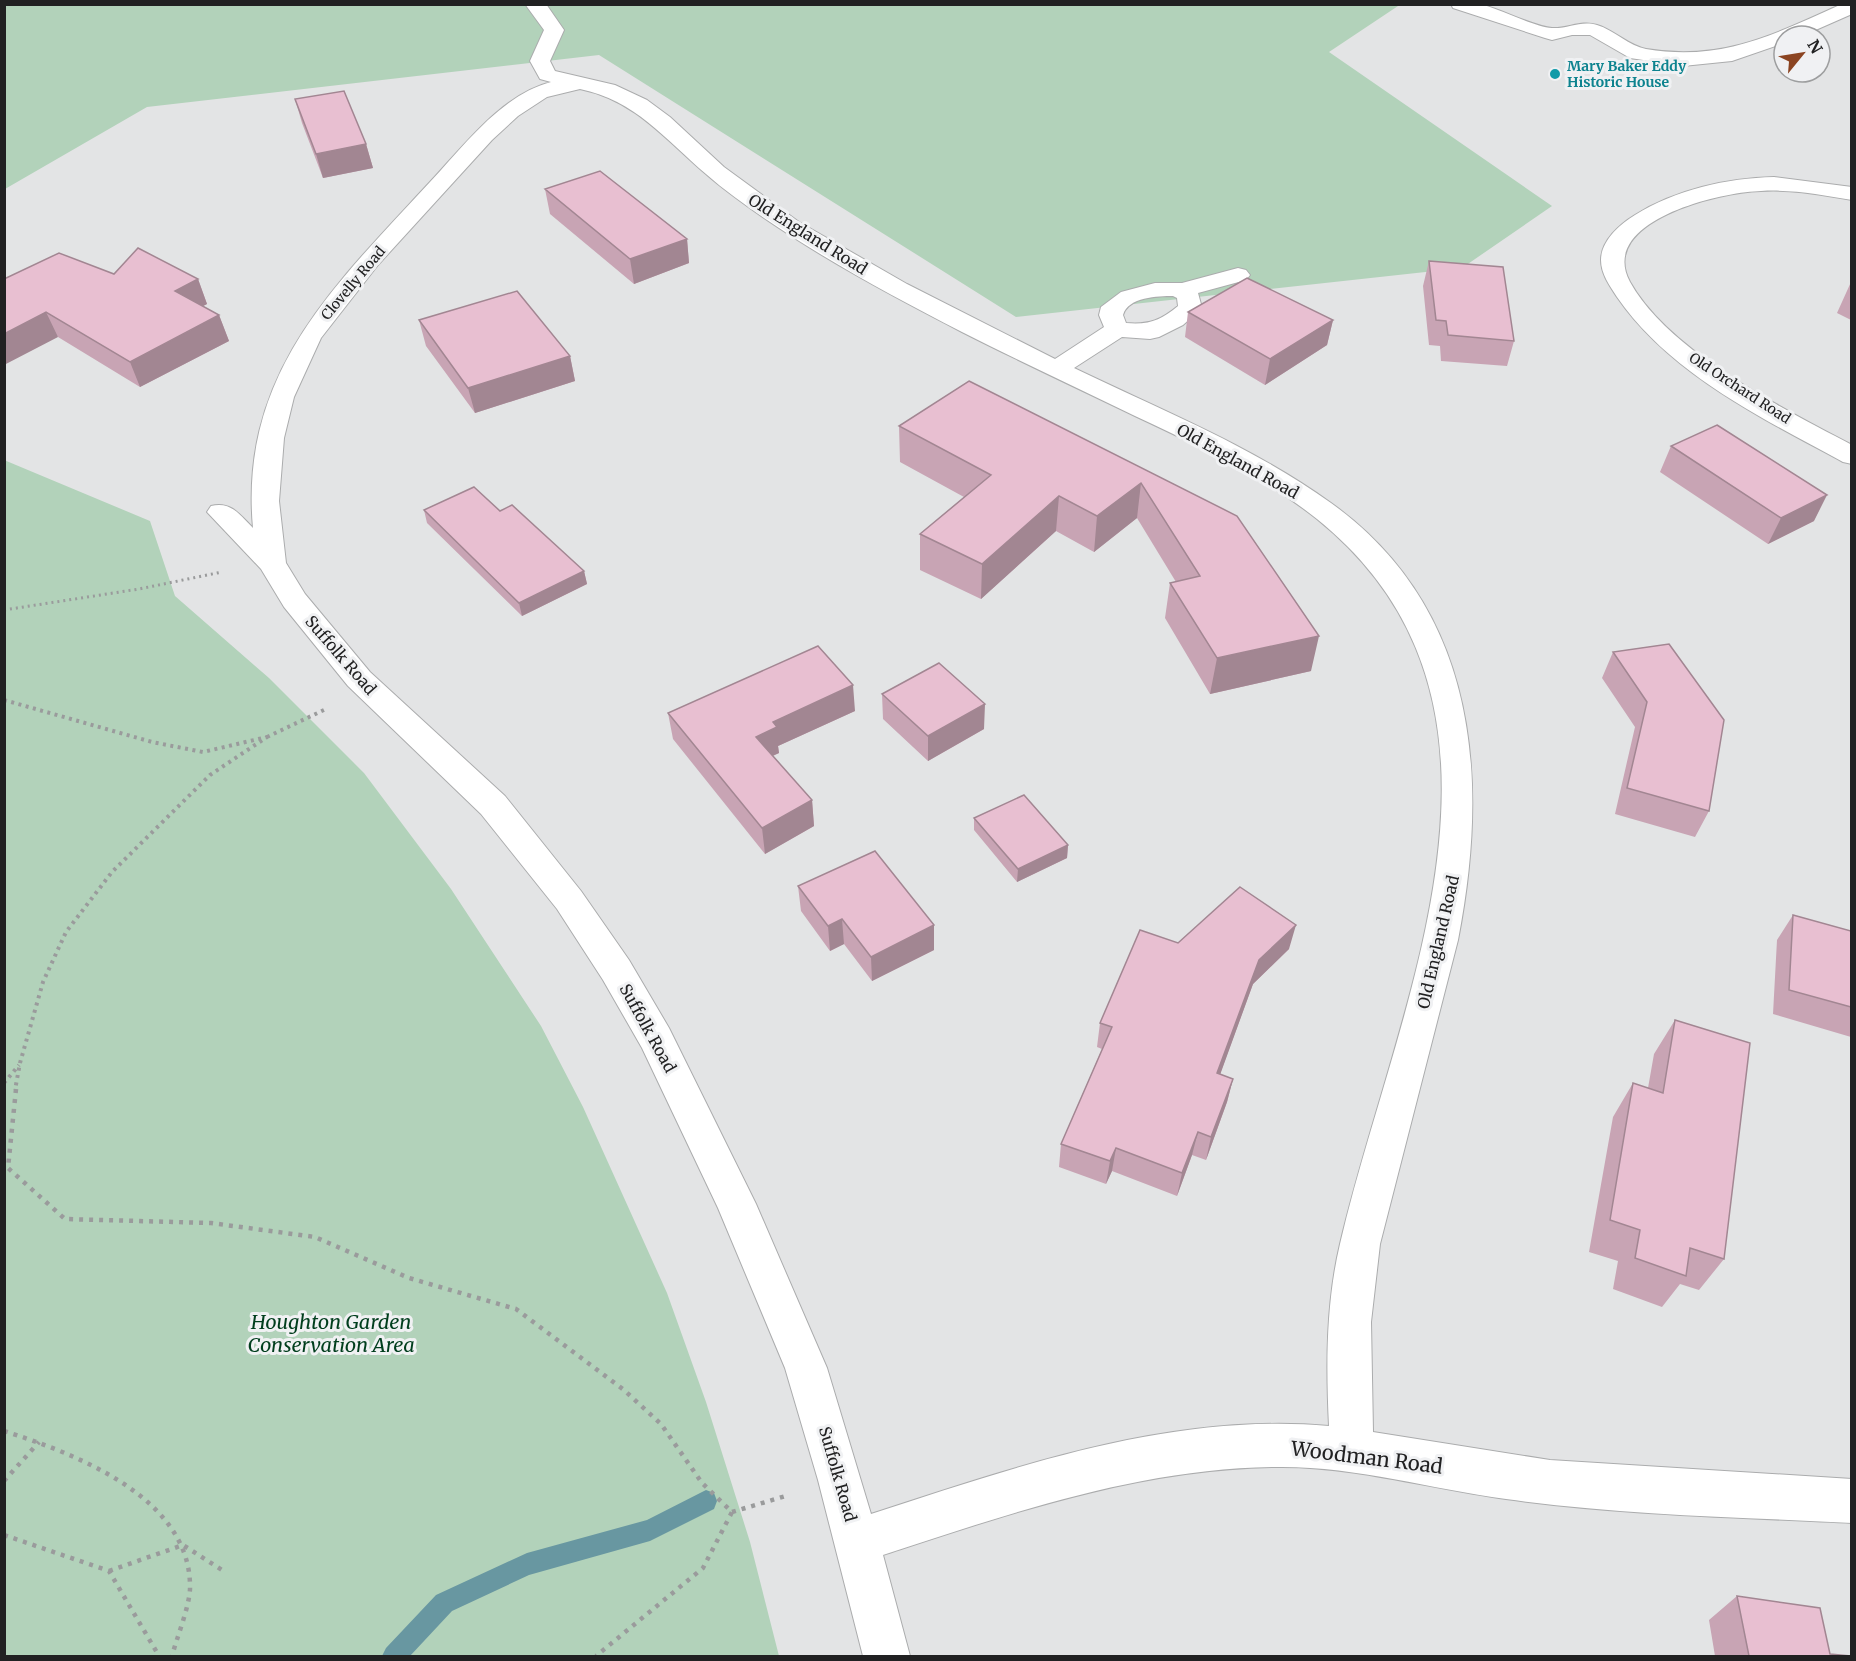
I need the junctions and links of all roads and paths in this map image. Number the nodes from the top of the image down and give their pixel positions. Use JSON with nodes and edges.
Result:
{"nodes":[{"id":1,"x":534,"y":4,"type":"edge"},
{"id":2,"x":1460,"y":4,"type":"edge"},
{"id":3,"x":1851,"y":7,"type":"edge"},
{"id":4,"x":1812,"y":24,"type":"edge"},
{"id":5,"x":1772,"y":41,"type":"edge"},
{"id":6,"x":575,"y":84,"type":"junction"},
{"id":7,"x":1851,"y":195,"type":"edge"},
{"id":8,"x":1238,"y":275,"type":"dead end"},
{"id":9,"x":1180,"y":308,"type":"junction"},
{"id":10,"x":1117,"y":328,"type":"junction"},
{"id":11,"x":1056,"y":369,"type":"junction"},
{"id":12,"x":1851,"y":456,"type":"edge"},
{"id":13,"x":220,"y":512,"type":"dead end"},
{"id":14,"x":272,"y":563,"type":"junction"},
{"id":15,"x":4,"y":610,"type":"edge"},
{"id":16,"x":370,"y":689,"type":"junction"},
{"id":17,"x":4,"y":700,"type":"edge"},
{"id":18,"x":267,"y":736,"type":"junction"},
{"id":19,"x":20,"y":1063,"type":"junction"},
{"id":20,"x":4,"y":1083,"type":"edge"},
{"id":21,"x":4,"y":1431,"type":"edge"},
{"id":22,"x":39,"y":1442,"type":"junction"},
{"id":23,"x":1353,"y":1451,"type":"junction"},
{"id":24,"x":840,"y":1479,"type":"junction"},
{"id":25,"x":4,"y":1481,"type":"edge"},
{"id":26,"x":1851,"y":1501,"type":"edge"},
{"id":27,"x":732,"y":1512,"type":"junction"},
{"id":28,"x":4,"y":1535,"type":"edge"},
{"id":29,"x":857,"y":1541,"type":"junction"},
{"id":30,"x":183,"y":1545,"type":"junction"},
{"id":31,"x":222,"y":1570,"type":"dead end"},
{"id":32,"x":109,"y":1571,"type":"junction"},
{"id":33,"x":159,"y":1656,"type":"edge"},
{"id":34,"x":172,"y":1656,"type":"edge"},
{"id":35,"x":596,"y":1656,"type":"edge"},
{"id":36,"x":886,"y":1656,"type":"edge"}],
"edges":[{"from":1,"to":6,"type":"street","name":"Old England Road"},
{"from":2,"to":5,"type":"street"},
{"from":3,"to":4,"type":"street"},
{"from":6,"to":11,"type":"street","name":"Old England Road"},
{"from":6,"to":14,"type":"street","name":"Clovelly Road"},
{"from":7,"to":12,"type":"street","name":"Old Orchard Road"},
{"from":8,"to":9,"type":"street"},
{"from":9,"to":10,"type":"street"},
{"from":9,"to":10,"type":"street"},
{"from":10,"to":11,"type":"street"},
{"from":11,"to":23,"type":"street","name":"Old England Road"},
{"from":13,"to":14,"type":"street","name":"Suffolk Road"},
{"from":14,"to":15,"type":"path"},
{"from":14,"to":16,"type":"street","name":"Suffolk Road"},
{"from":16,"to":18,"type":"path"},
{"from":16,"to":24,"type":"street","name":"Suffolk Road"},
{"from":17,"to":18,"type":"path"},
{"from":18,"to":19,"type":"path"},
{"from":19,"to":20,"type":"path"},
{"from":19,"to":27,"type":"path"},
{"from":21,"to":22,"type":"path"},
{"from":22,"to":25,"type":"path"},
{"from":22,"to":30,"type":"path"},
{"from":23,"to":26,"type":"street","name":"Woodman Road"},
{"from":23,"to":29,"type":"street","name":"Woodman Road"},
{"from":24,"to":27,"type":"path"},
{"from":24,"to":29,"type":"street","name":"Suffolk Road"},
{"from":27,"to":35,"type":"path"},
{"from":28,"to":32,"type":"path"},
{"from":29,"to":36,"type":"street","name":"Suffolk Road"},
{"from":30,"to":31,"type":"path"},
{"from":30,"to":32,"type":"path"},
{"from":30,"to":34,"type":"path"},
{"from":32,"to":33,"type":"path"}]}
